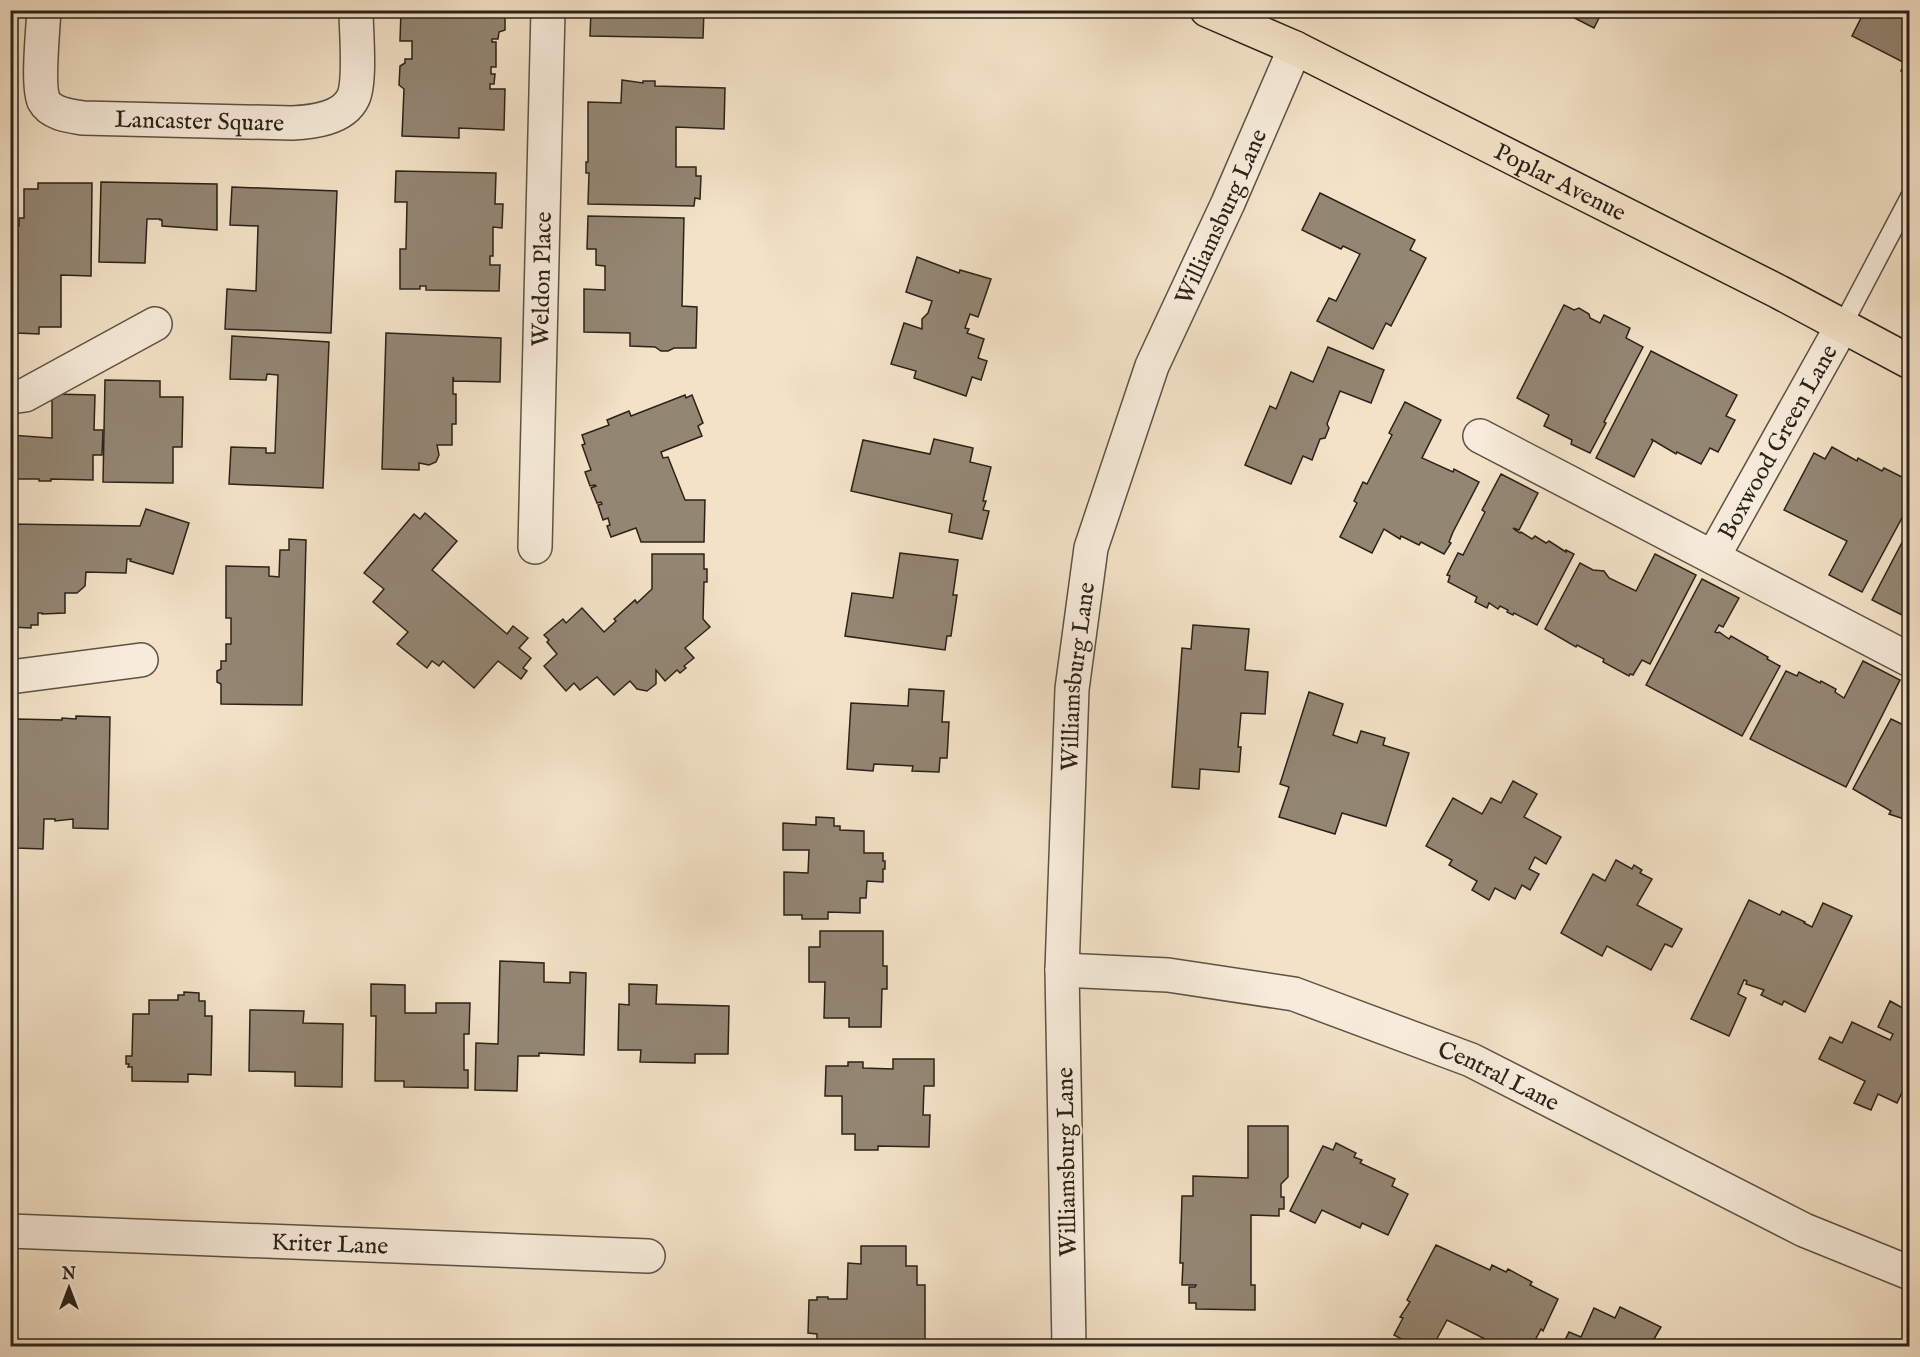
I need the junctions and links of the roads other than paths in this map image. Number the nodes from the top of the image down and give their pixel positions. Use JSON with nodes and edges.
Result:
{"nodes":[{"id":1,"x":44,"y":10,"type":"edge"},
{"id":2,"x":356,"y":10,"type":"edge"},
{"id":3,"x":548,"y":10,"type":"edge"},
{"id":4,"x":1207,"y":10,"type":"edge"},
{"id":5,"x":1253,"y":20,"type":"edge"},
{"id":6,"x":1295,"y":48,"type":"junction"},
{"id":7,"x":1910,"y":197,"type":"edge"},
{"id":8,"x":155,"y":324,"type":"dead end"},
{"id":9,"x":1842,"y":326,"type":"junction"},
{"id":10,"x":1910,"y":362,"type":"edge"},
{"id":11,"x":10,"y":396,"type":"edge"},
{"id":12,"x":1480,"y":436,"type":"dead end"},
{"id":13,"x":535,"y":547,"type":"dead end"},
{"id":14,"x":1713,"y":557,"type":"junction"},
{"id":15,"x":141,"y":660,"type":"dead end"},
{"id":16,"x":1910,"y":660,"type":"edge"},
{"id":17,"x":10,"y":677,"type":"edge"},
{"id":18,"x":1062,"y":970,"type":"junction"},
{"id":19,"x":10,"y":1231,"type":"edge"},
{"id":20,"x":648,"y":1256,"type":"dead end"},
{"id":21,"x":1910,"y":1273,"type":"edge"},
{"id":22,"x":1069,"y":1347,"type":"edge"}],
"edges":[{"from":1,"to":2,"type":"street","name":"Lancaster Square"},
{"from":3,"to":13,"type":"street","name":"Weldon Place"},
{"from":4,"to":5,"type":"main road","name":"Poplar Avenue"},
{"from":5,"to":6,"type":"main road","name":"Poplar Avenue"},
{"from":6,"to":9,"type":"main road","name":"Poplar Avenue"},
{"from":6,"to":18,"type":"street","name":"Williamsburg Lane"},
{"from":7,"to":9,"type":"lane"},
{"from":8,"to":11,"type":"street"},
{"from":9,"to":10,"type":"main road","name":"Poplar Avenue"},
{"from":9,"to":14,"type":"street","name":"Boxwood Green Lane"},
{"from":12,"to":14,"type":"street","name":"Boxwood Green Lane"},
{"from":14,"to":16,"type":"street","name":"Boxwood Green Lane"},
{"from":15,"to":17,"type":"street"},
{"from":18,"to":21,"type":"street","name":"Central Lane"},
{"from":18,"to":22,"type":"street","name":"Williamsburg Lane"},
{"from":19,"to":20,"type":"street","name":"Kriter Lane"}]}
